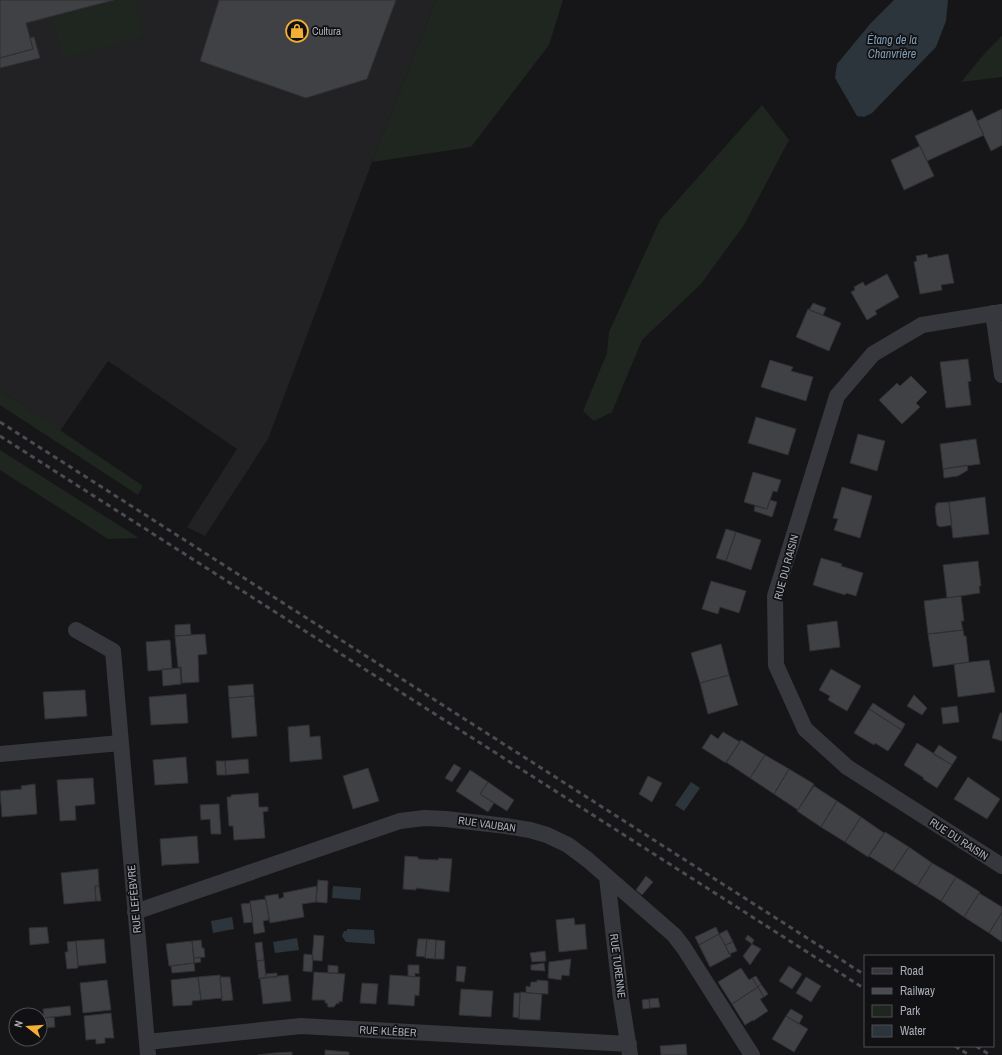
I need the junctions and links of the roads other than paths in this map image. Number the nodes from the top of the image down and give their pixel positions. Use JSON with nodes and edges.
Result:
{"nodes":[{"id":1,"x":998,"y":312,"type":"edge"},
{"id":2,"x":1002,"y":375,"type":"edge"},
{"id":3,"x":76,"y":630,"type":"dead end"},
{"id":4,"x":120,"y":743,"type":"junction"},
{"id":5,"x":0,"y":754,"type":"edge"},
{"id":6,"x":1002,"y":866,"type":"edge"},
{"id":7,"x":607,"y":877,"type":"junction"},
{"id":8,"x":135,"y":912,"type":"junction"},
{"id":9,"x":147,"y":1048,"type":"edge"},
{"id":10,"x":630,"y":1049,"type":"edge"},
{"id":11,"x":752,"y":1055,"type":"edge"}],
"edges":[{"from":1,"to":2,"type":"street"},
{"from":1,"to":6,"type":"street","name":"RUE DU RAISIN"},
{"from":3,"to":4,"type":"street","name":"RUE LEFÈBVRE"},
{"from":4,"to":5,"type":"street"},
{"from":4,"to":8,"type":"street","name":"RUE LEFÈBVRE"},
{"from":7,"to":8,"type":"street","name":"RUE VAUBAN"},
{"from":7,"to":10,"type":"street","name":"RUE TURENNE"},
{"from":7,"to":11,"type":"street","name":"RUE VAUBAN"},
{"from":8,"to":9,"type":"street","name":"RUE LEFÈBVRE"},
{"from":9,"to":10,"type":"street","name":"RUE KLÉBER"}]}
